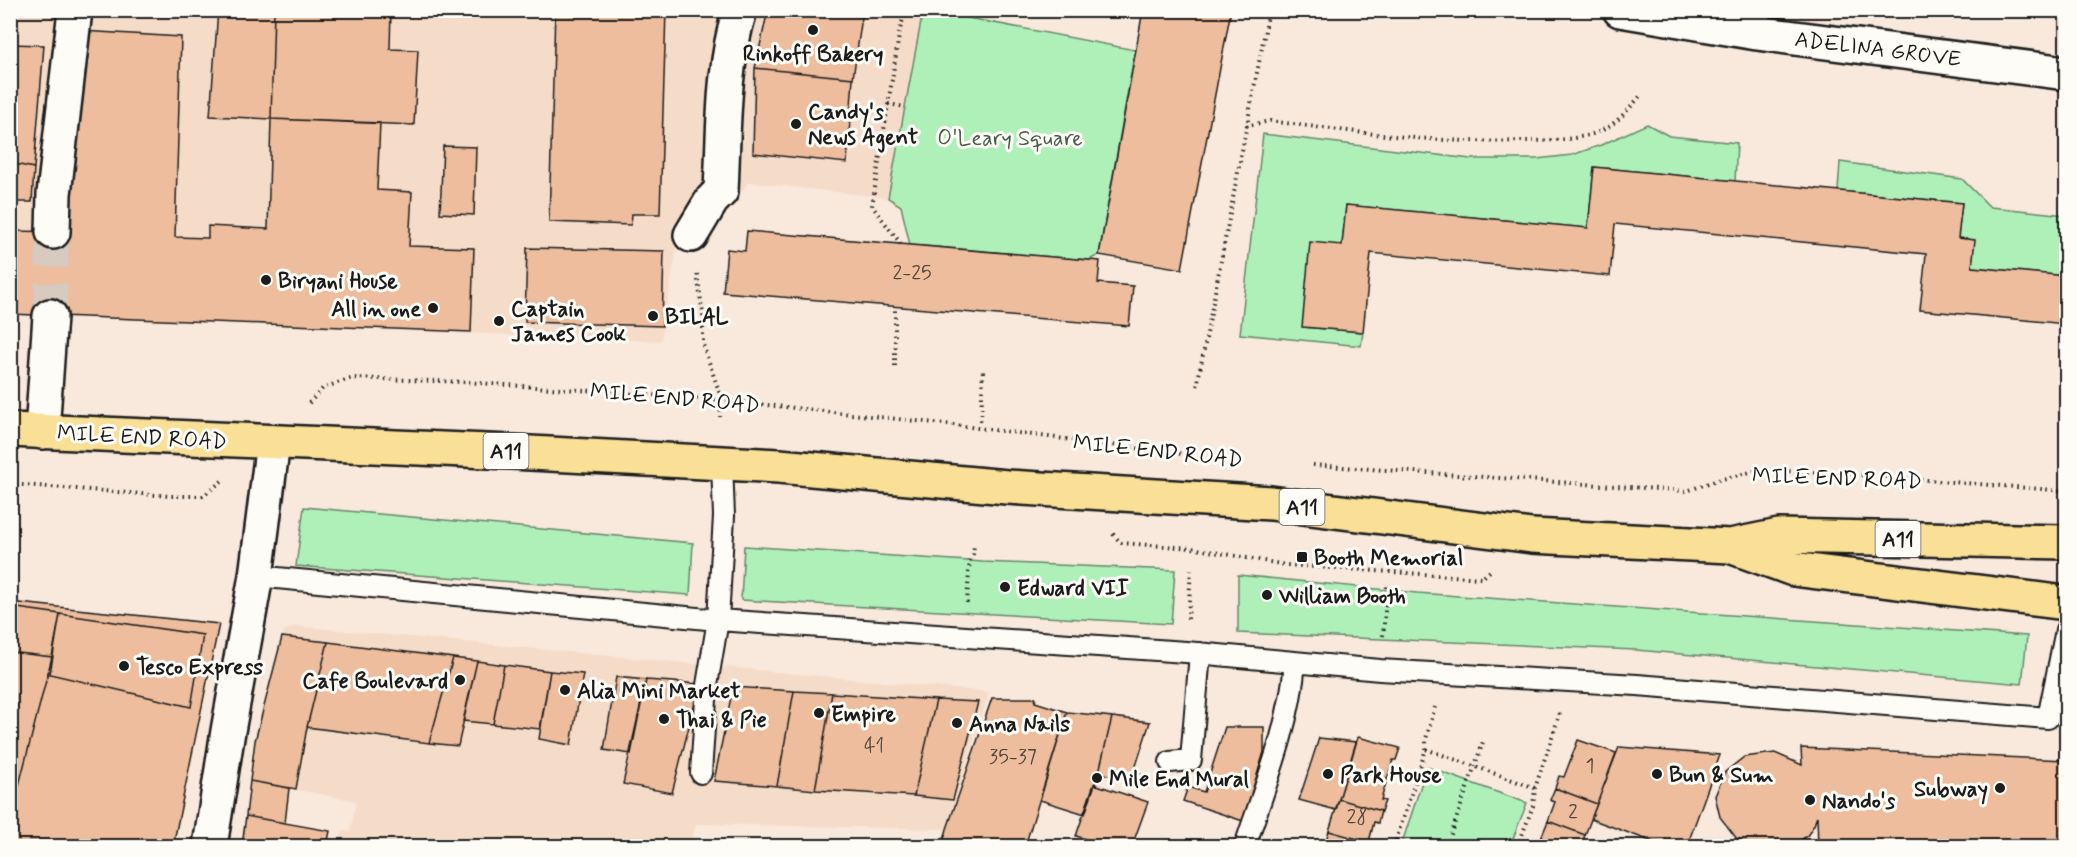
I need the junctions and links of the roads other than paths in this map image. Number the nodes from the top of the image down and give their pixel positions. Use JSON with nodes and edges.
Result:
{"nodes":[{"id":1,"x":75,"y":10,"type":"edge"},
{"id":2,"x":740,"y":10,"type":"edge"},
{"id":3,"x":1620,"y":10,"type":"edge"},
{"id":4,"x":1759,"y":22,"type":"edge"},
{"id":5,"x":2067,"y":73,"type":"edge"},
{"id":6,"x":53,"y":232,"type":"tunnel mouth"},
{"id":7,"x":691,"y":235,"type":"dead end"},
{"id":8,"x":50,"y":316,"type":"tunnel mouth"},
{"id":9,"x":26,"y":431,"type":"edge"},
{"id":10,"x":273,"y":442,"type":"junction"},
{"id":11,"x":722,"y":464,"type":"junction"},
{"id":12,"x":2067,"y":542,"type":"edge"},
{"id":13,"x":1730,"y":546,"type":"junction"},
{"id":14,"x":256,"y":576,"type":"junction"},
{"id":15,"x":2067,"y":603,"type":"edge"},
{"id":16,"x":718,"y":620,"type":"junction"},
{"id":17,"x":2067,"y":630,"type":"edge"},
{"id":18,"x":1200,"y":653,"type":"junction"},
{"id":19,"x":1294,"y":662,"type":"junction"},
{"id":20,"x":1170,"y":762,"type":"dead end"},
{"id":21,"x":701,"y":773,"type":"dead end"},
{"id":22,"x":210,"y":846,"type":"edge"},
{"id":23,"x":1245,"y":846,"type":"edge"}],
"edges":[{"from":1,"to":6,"type":"street"},
{"from":2,"to":7,"type":"street"},
{"from":3,"to":4,"type":"street","name":"ADELINA GROVE"},
{"from":4,"to":5,"type":"street","name":"ADELINA GROVE"},
{"from":8,"to":9,"type":"street"},
{"from":9,"to":10,"type":"highway","name":"MILE END ROAD","number":"A11"},
{"from":10,"to":11,"type":"highway","name":"MILE END ROAD","number":"A11"},
{"from":10,"to":14,"type":"street"},
{"from":11,"to":13,"type":"highway","name":"MILE END ROAD","number":"A11"},
{"from":11,"to":16,"type":"lane"},
{"from":12,"to":13,"type":"highway","name":"MILE END ROAD","number":"A11"},
{"from":13,"to":15,"type":"highway","name":"MILE END ROAD","number":"A11"},
{"from":14,"to":16,"type":"lane"},
{"from":14,"to":22,"type":"street"},
{"from":16,"to":18,"type":"lane"},
{"from":16,"to":21,"type":"lane"},
{"from":17,"to":19,"type":"lane"},
{"from":18,"to":19,"type":"lane"},
{"from":18,"to":20,"type":"lane"},
{"from":19,"to":23,"type":"lane"}]}
